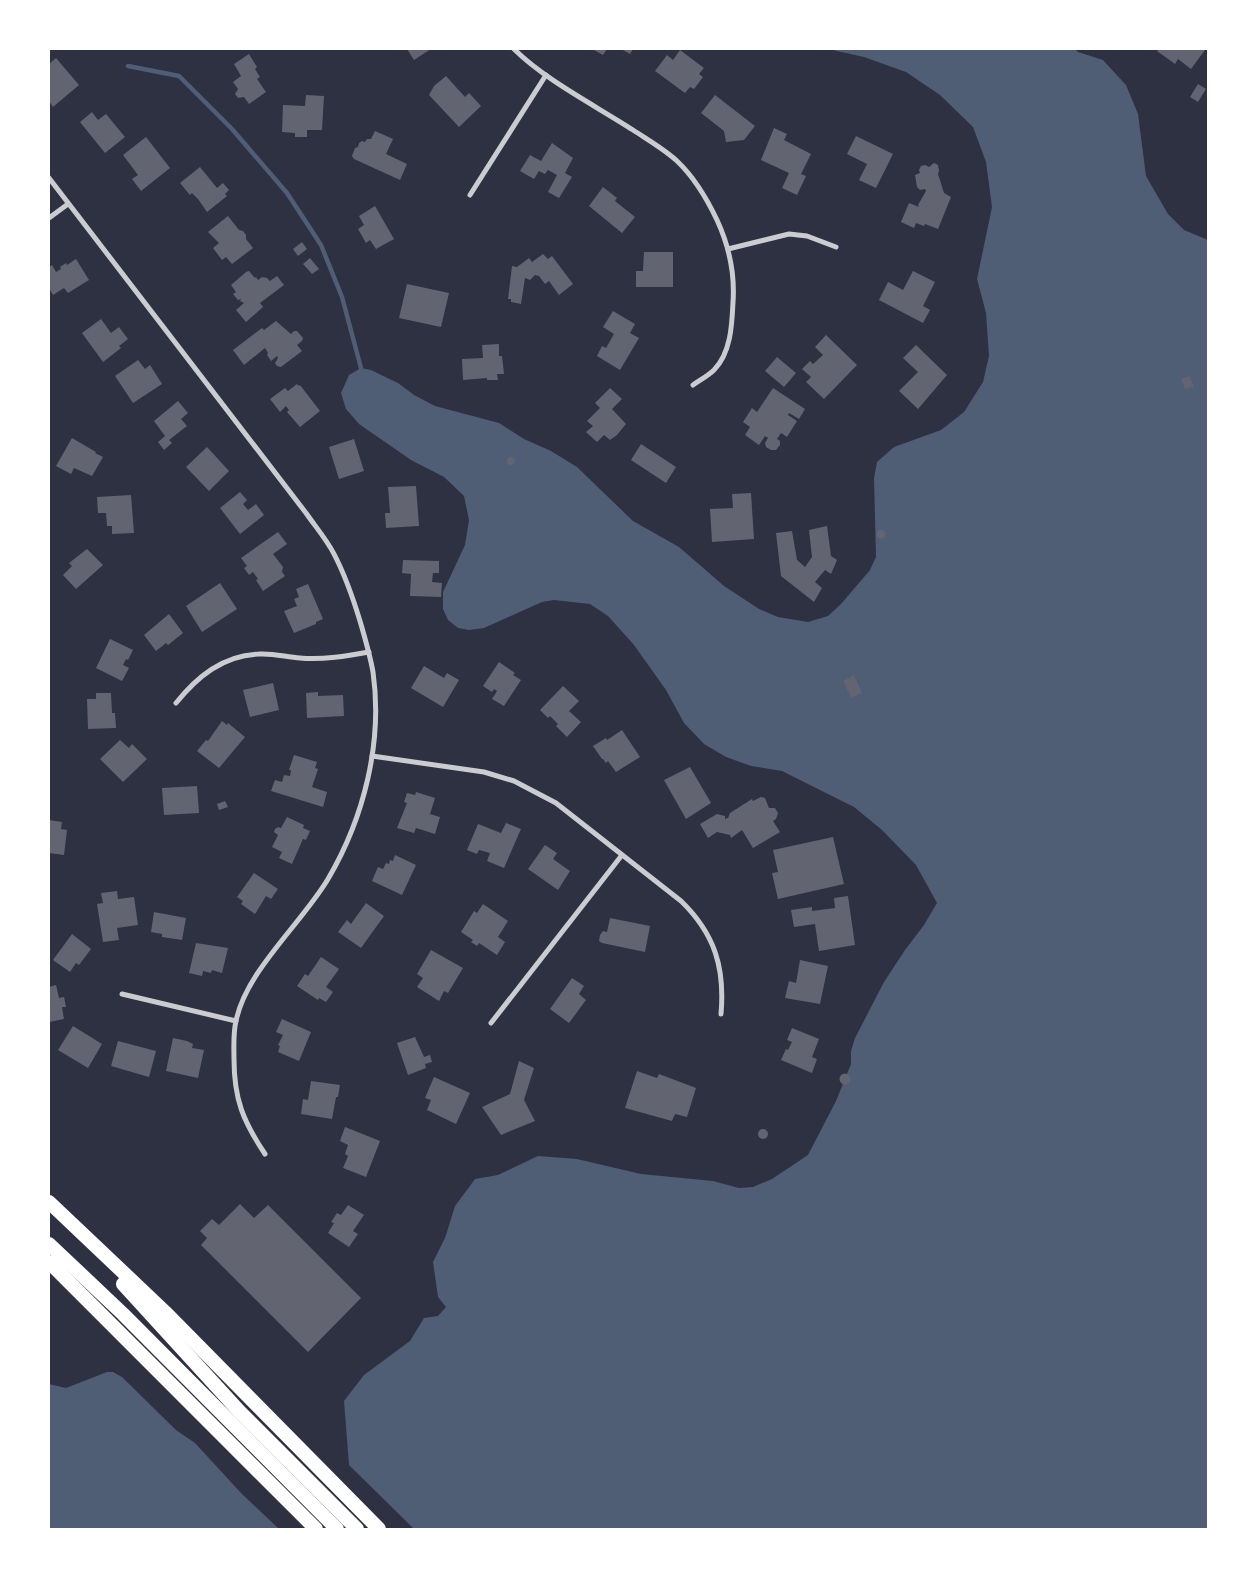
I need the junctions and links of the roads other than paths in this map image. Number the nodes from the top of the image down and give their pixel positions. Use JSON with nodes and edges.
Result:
{"nodes":[{"id":1,"x":514,"y":49,"type":"edge"},
{"id":2,"x":546,"y":75,"type":"junction"},
{"id":3,"x":49,"y":178,"type":"edge"},
{"id":4,"x":470,"y":195,"type":"dead end"},
{"id":5,"x":68,"y":204,"type":"junction"},
{"id":6,"x":49,"y":218,"type":"edge"},
{"id":7,"x":836,"y":247,"type":"dead end"},
{"id":8,"x":728,"y":249,"type":"junction"},
{"id":9,"x":693,"y":385,"type":"dead end"},
{"id":10,"x":369,"y":652,"type":"junction"},
{"id":11,"x":176,"y":703,"type":"dead end"},
{"id":12,"x":372,"y":756,"type":"junction"},
{"id":13,"x":622,"y":855,"type":"junction"},
{"id":14,"x":122,"y":994,"type":"dead end"},
{"id":15,"x":721,"y":1014,"type":"dead end"},
{"id":16,"x":236,"y":1021,"type":"junction"},
{"id":17,"x":491,"y":1022,"type":"dead end"},
{"id":18,"x":264,"y":1154,"type":"dead end"},
{"id":19,"x":49,"y":1202,"type":"edge"},
{"id":20,"x":49,"y":1244,"type":"edge"},
{"id":21,"x":49,"y":1262,"type":"edge"},
{"id":22,"x":316,"y":1529,"type":"edge"},
{"id":23,"x":337,"y":1529,"type":"edge"},
{"id":24,"x":357,"y":1529,"type":"edge"},
{"id":25,"x":378,"y":1529,"type":"edge"}],
"edges":[{"from":1,"to":2,"type":"street"},
{"from":2,"to":4,"type":"street"},
{"from":2,"to":8,"type":"street"},
{"from":3,"to":5,"type":"street"},
{"from":5,"to":6,"type":"street"},
{"from":5,"to":10,"type":"street"},
{"from":7,"to":8,"type":"street"},
{"from":8,"to":9,"type":"street"},
{"from":10,"to":11,"type":"street"},
{"from":10,"to":12,"type":"street"},
{"from":12,"to":13,"type":"street"},
{"from":12,"to":16,"type":"street"},
{"from":13,"to":15,"type":"street"},
{"from":13,"to":17,"type":"street"},
{"from":14,"to":16,"type":"street"},
{"from":16,"to":18,"type":"street"},
{"from":19,"to":24,"type":"highway"},
{"from":19,"to":25,"type":"highway"},
{"from":20,"to":23,"type":"highway"},
{"from":21,"to":22,"type":"highway"}]}
